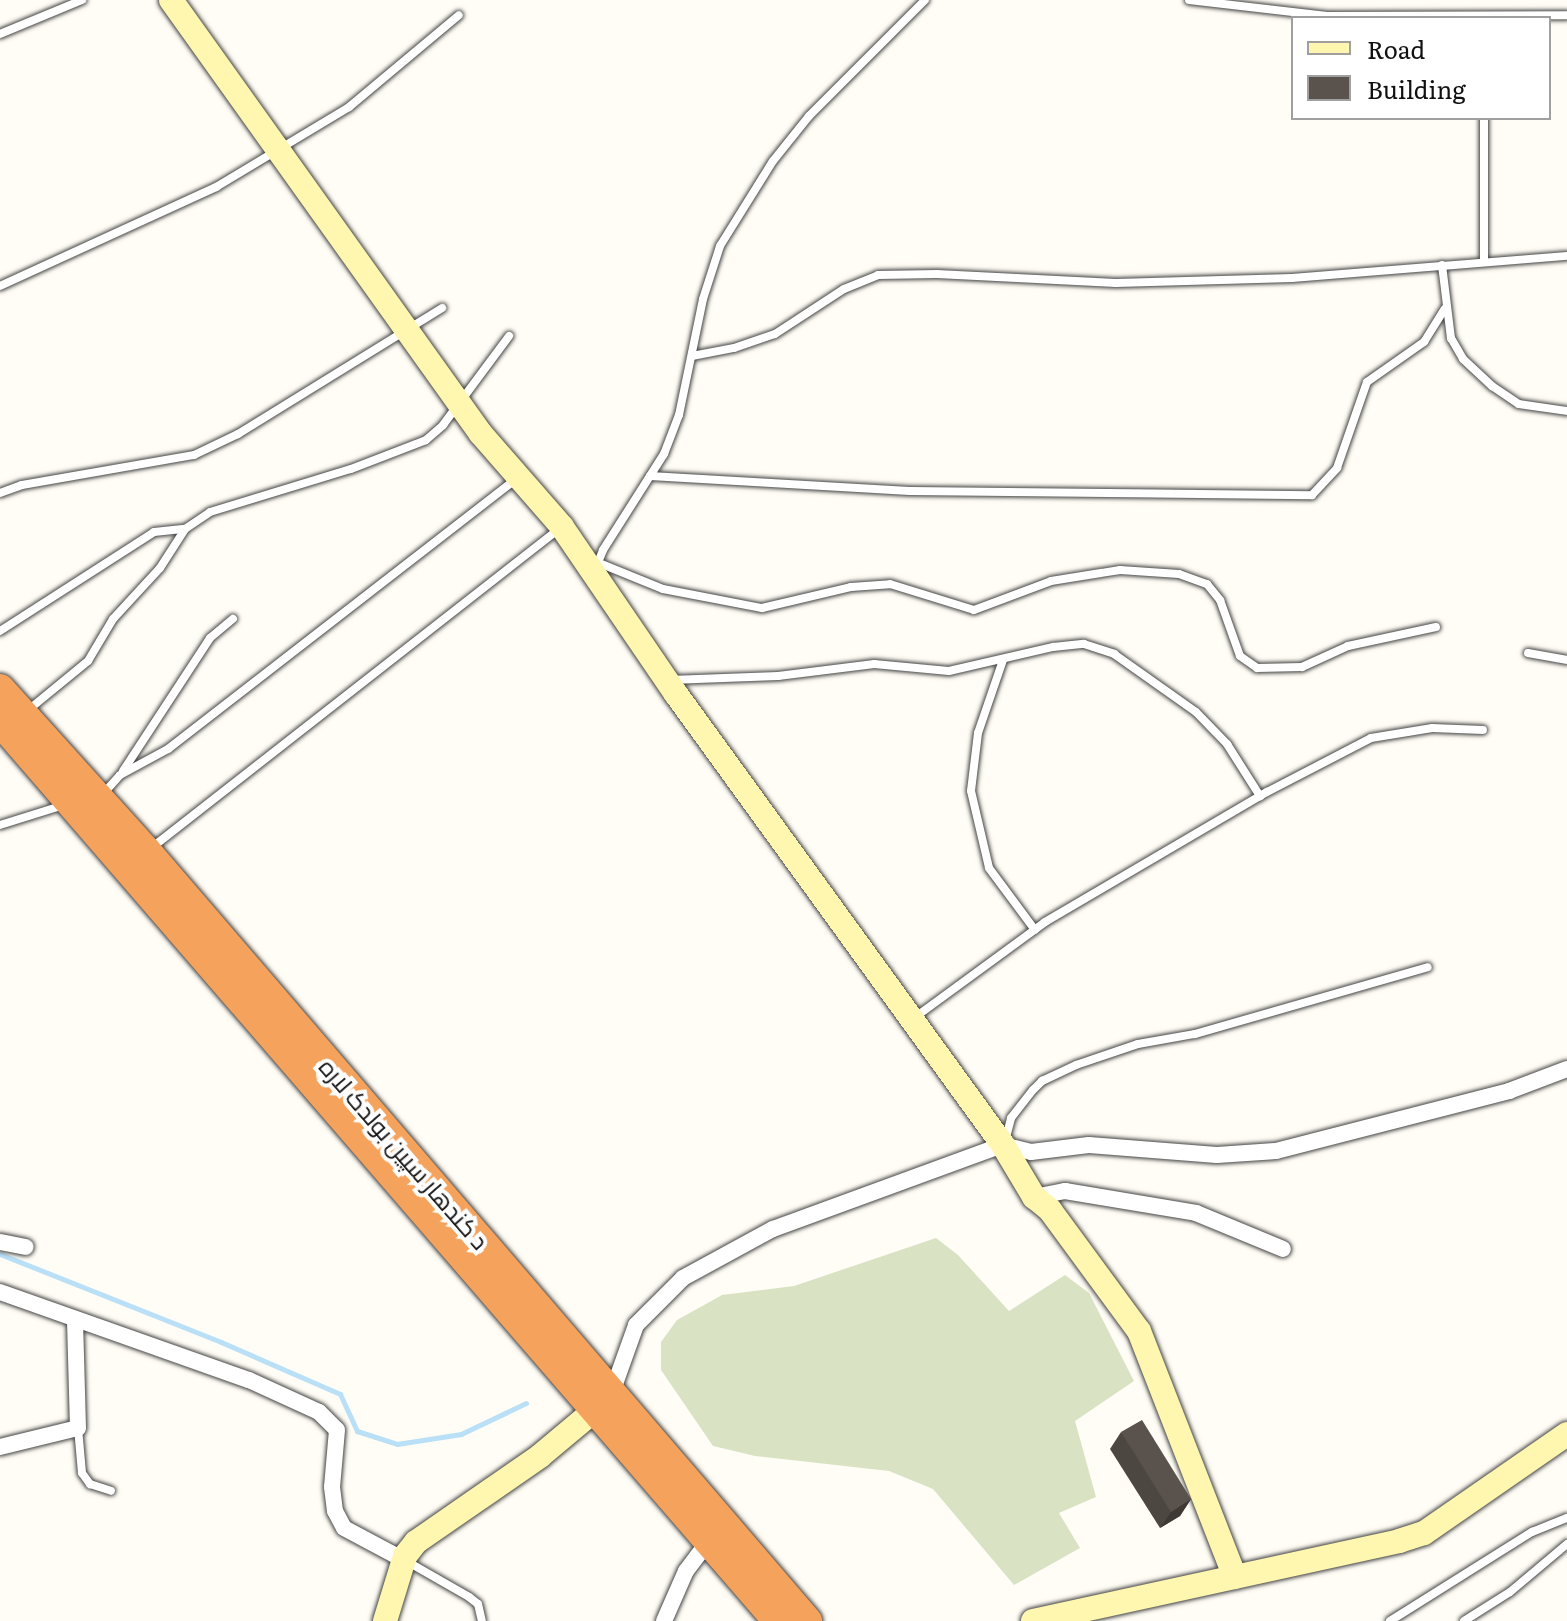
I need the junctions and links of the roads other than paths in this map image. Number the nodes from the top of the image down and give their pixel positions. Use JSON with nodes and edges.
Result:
{"nodes":[{"id":1,"x":82,"y":0,"type":"edge"},
{"id":2,"x":171,"y":0,"type":"edge"},
{"id":3,"x":925,"y":0,"type":"edge"},
{"id":4,"x":1189,"y":0,"type":"edge"},
{"id":5,"x":459,"y":15,"type":"dead end"},
{"id":6,"x":1567,"y":15,"type":"edge"},
{"id":7,"x":1327,"y":16,"type":"edge"},
{"id":8,"x":1540,"y":16,"type":"edge"},
{"id":9,"x":0,"y":34,"type":"edge"},
{"id":10,"x":1484,"y":120,"type":"edge"},
{"id":11,"x":278,"y":150,"type":"junction"},
{"id":12,"x":1567,"y":256,"type":"edge"},
{"id":13,"x":1484,"y":261,"type":"junction"},
{"id":14,"x":1442,"y":265,"type":"junction"},
{"id":15,"x":0,"y":286,"type":"edge"},
{"id":16,"x":442,"y":308,"type":"dead end"},
{"id":17,"x":1445,"y":309,"type":"junction"},
{"id":18,"x":407,"y":330,"type":"junction"},
{"id":19,"x":509,"y":336,"type":"dead end"},
{"id":20,"x":692,"y":356,"type":"junction"},
{"id":21,"x":461,"y":402,"type":"junction"},
{"id":22,"x":1567,"y":411,"type":"edge"},
{"id":23,"x":650,"y":476,"type":"junction"},
{"id":24,"x":519,"y":478,"type":"junction"},
{"id":25,"x":0,"y":493,"type":"edge"},
{"id":26,"x":562,"y":527,"type":"junction"},
{"id":27,"x":185,"y":529,"type":"junction"},
{"id":28,"x":595,"y":567,"type":"junction"},
{"id":29,"x":233,"y":619,"type":"dead end"},
{"id":30,"x":1436,"y":627,"type":"dead end"},
{"id":31,"x":0,"y":631,"type":"edge"},
{"id":32,"x":1528,"y":653,"type":"dead end"},
{"id":33,"x":1003,"y":660,"type":"junction"},
{"id":34,"x":1567,"y":660,"type":"edge"},
{"id":35,"x":666,"y":680,"type":"junction"},
{"id":36,"x":0,"y":689,"type":"edge"},
{"id":37,"x":12,"y":718,"type":"edge"},
{"id":38,"x":1483,"y":730,"type":"dead end"},
{"id":39,"x":120,"y":775,"type":"junction"},
{"id":40,"x":1260,"y":796,"type":"junction"},
{"id":41,"x":87,"y":798,"type":"junction"},
{"id":42,"x":0,"y":825,"type":"edge"},
{"id":43,"x":146,"y":851,"type":"junction"},
{"id":44,"x":1035,"y":930,"type":"junction"},
{"id":45,"x":1428,"y":967,"type":"dead end"},
{"id":46,"x":909,"y":1020,"type":"junction"},
{"id":47,"x":1567,"y":1069,"type":"edge"},
{"id":48,"x":1003,"y":1145,"type":"junction"},
{"id":49,"x":1034,"y":1197,"type":"junction"},
{"id":50,"x":0,"y":1242,"type":"edge"},
{"id":51,"x":26,"y":1247,"type":"dead end"},
{"id":52,"x":1283,"y":1249,"type":"dead end"},
{"id":53,"x":0,"y":1292,"type":"edge"},
{"id":54,"x":75,"y":1322,"type":"junction"},
{"id":55,"x":603,"y":1402,"type":"junction"},
{"id":56,"x":78,"y":1428,"type":"junction"},
{"id":57,"x":1567,"y":1434,"type":"edge"},
{"id":58,"x":0,"y":1447,"type":"edge"},
{"id":59,"x":111,"y":1491,"type":"dead end"},
{"id":60,"x":1567,"y":1518,"type":"edge"},
{"id":61,"x":709,"y":1540,"type":"junction"},
{"id":62,"x":1567,"y":1544,"type":"edge"},
{"id":63,"x":404,"y":1560,"type":"junction"},
{"id":64,"x":1235,"y":1577,"type":"junction"},
{"id":65,"x":385,"y":1621,"type":"edge"},
{"id":66,"x":482,"y":1621,"type":"edge"},
{"id":67,"x":664,"y":1621,"type":"edge"},
{"id":68,"x":778,"y":1621,"type":"edge"},
{"id":69,"x":807,"y":1621,"type":"edge"},
{"id":70,"x":1033,"y":1621,"type":"edge"},
{"id":71,"x":1390,"y":1621,"type":"edge"},
{"id":72,"x":1464,"y":1621,"type":"edge"}],
"edges":[{"from":1,"to":9,"type":"lane"},
{"from":2,"to":11,"type":"street"},
{"from":3,"to":20,"type":"lane"},
{"from":4,"to":7,"type":"lane"},
{"from":5,"to":11,"type":"lane"},
{"from":6,"to":8,"type":"lane"},
{"from":10,"to":13,"type":"lane"},
{"from":11,"to":15,"type":"lane"},
{"from":11,"to":18,"type":"street"},
{"from":12,"to":13,"type":"lane"},
{"from":13,"to":14,"type":"lane"},
{"from":14,"to":17,"type":"lane"},
{"from":14,"to":20,"type":"lane"},
{"from":16,"to":18,"type":"lane"},
{"from":17,"to":22,"type":"lane"},
{"from":17,"to":23,"type":"lane"},
{"from":18,"to":21,"type":"street"},
{"from":18,"to":25,"type":"lane"},
{"from":19,"to":21,"type":"lane"},
{"from":20,"to":23,"type":"lane"},
{"from":21,"to":24,"type":"street"},
{"from":21,"to":27,"type":"lane"},
{"from":23,"to":28,"type":"lane"},
{"from":24,"to":26,"type":"street"},
{"from":24,"to":39,"type":"lane"},
{"from":26,"to":28,"type":"street"},
{"from":26,"to":43,"type":"lane"},
{"from":27,"to":31,"type":"lane"},
{"from":27,"to":37,"type":"lane"},
{"from":28,"to":30,"type":"lane"},
{"from":28,"to":35,"type":"street"},
{"from":29,"to":39,"type":"lane"},
{"from":32,"to":34,"type":"lane"},
{"from":33,"to":35,"type":"lane"},
{"from":33,"to":40,"type":"lane"},
{"from":33,"to":44,"type":"lane"},
{"from":35,"to":46,"type":"street"},
{"from":36,"to":37,"type":"highway","name":"د کندهار سپین بولدک لاره"},
{"from":37,"to":41,"type":"highway","name":"د کندهار سپین بولدک لاره"},
{"from":38,"to":40,"type":"lane"},
{"from":39,"to":41,"type":"lane"},
{"from":40,"to":44,"type":"lane"},
{"from":41,"to":42,"type":"lane"},
{"from":41,"to":43,"type":"highway","name":"د کندهار سپین بولدک لاره"},
{"from":41,"to":55,"type":"highway","name":"د کندهار سپین بولدک لاره"},
{"from":43,"to":55,"type":"highway","name":"د کندهار سپین بولدک لاره"},
{"from":44,"to":46,"type":"lane"},
{"from":45,"to":48,"type":"lane"},
{"from":46,"to":48,"type":"street"},
{"from":47,"to":48,"type":"street"},
{"from":48,"to":49,"type":"street"},
{"from":48,"to":55,"type":"street"},
{"from":49,"to":52,"type":"street"},
{"from":49,"to":64,"type":"street"},
{"from":50,"to":51,"type":"street"},
{"from":53,"to":54,"type":"street"},
{"from":54,"to":56,"type":"street"},
{"from":54,"to":63,"type":"street"},
{"from":55,"to":61,"type":"highway","name":"د کندهار سپین بولدک لاره"},
{"from":55,"to":63,"type":"street"},
{"from":55,"to":69,"type":"highway","name":"د کندهار سپین بولدک لاره"},
{"from":56,"to":58,"type":"street"},
{"from":56,"to":59,"type":"lane"},
{"from":57,"to":64,"type":"street"},
{"from":60,"to":71,"type":"lane"},
{"from":61,"to":67,"type":"street"},
{"from":61,"to":68,"type":"highway","name":"د کندهار سپین بولدک لاره"},
{"from":62,"to":72,"type":"lane"},
{"from":63,"to":65,"type":"street"},
{"from":63,"to":66,"type":"lane"},
{"from":64,"to":70,"type":"street"}]}
